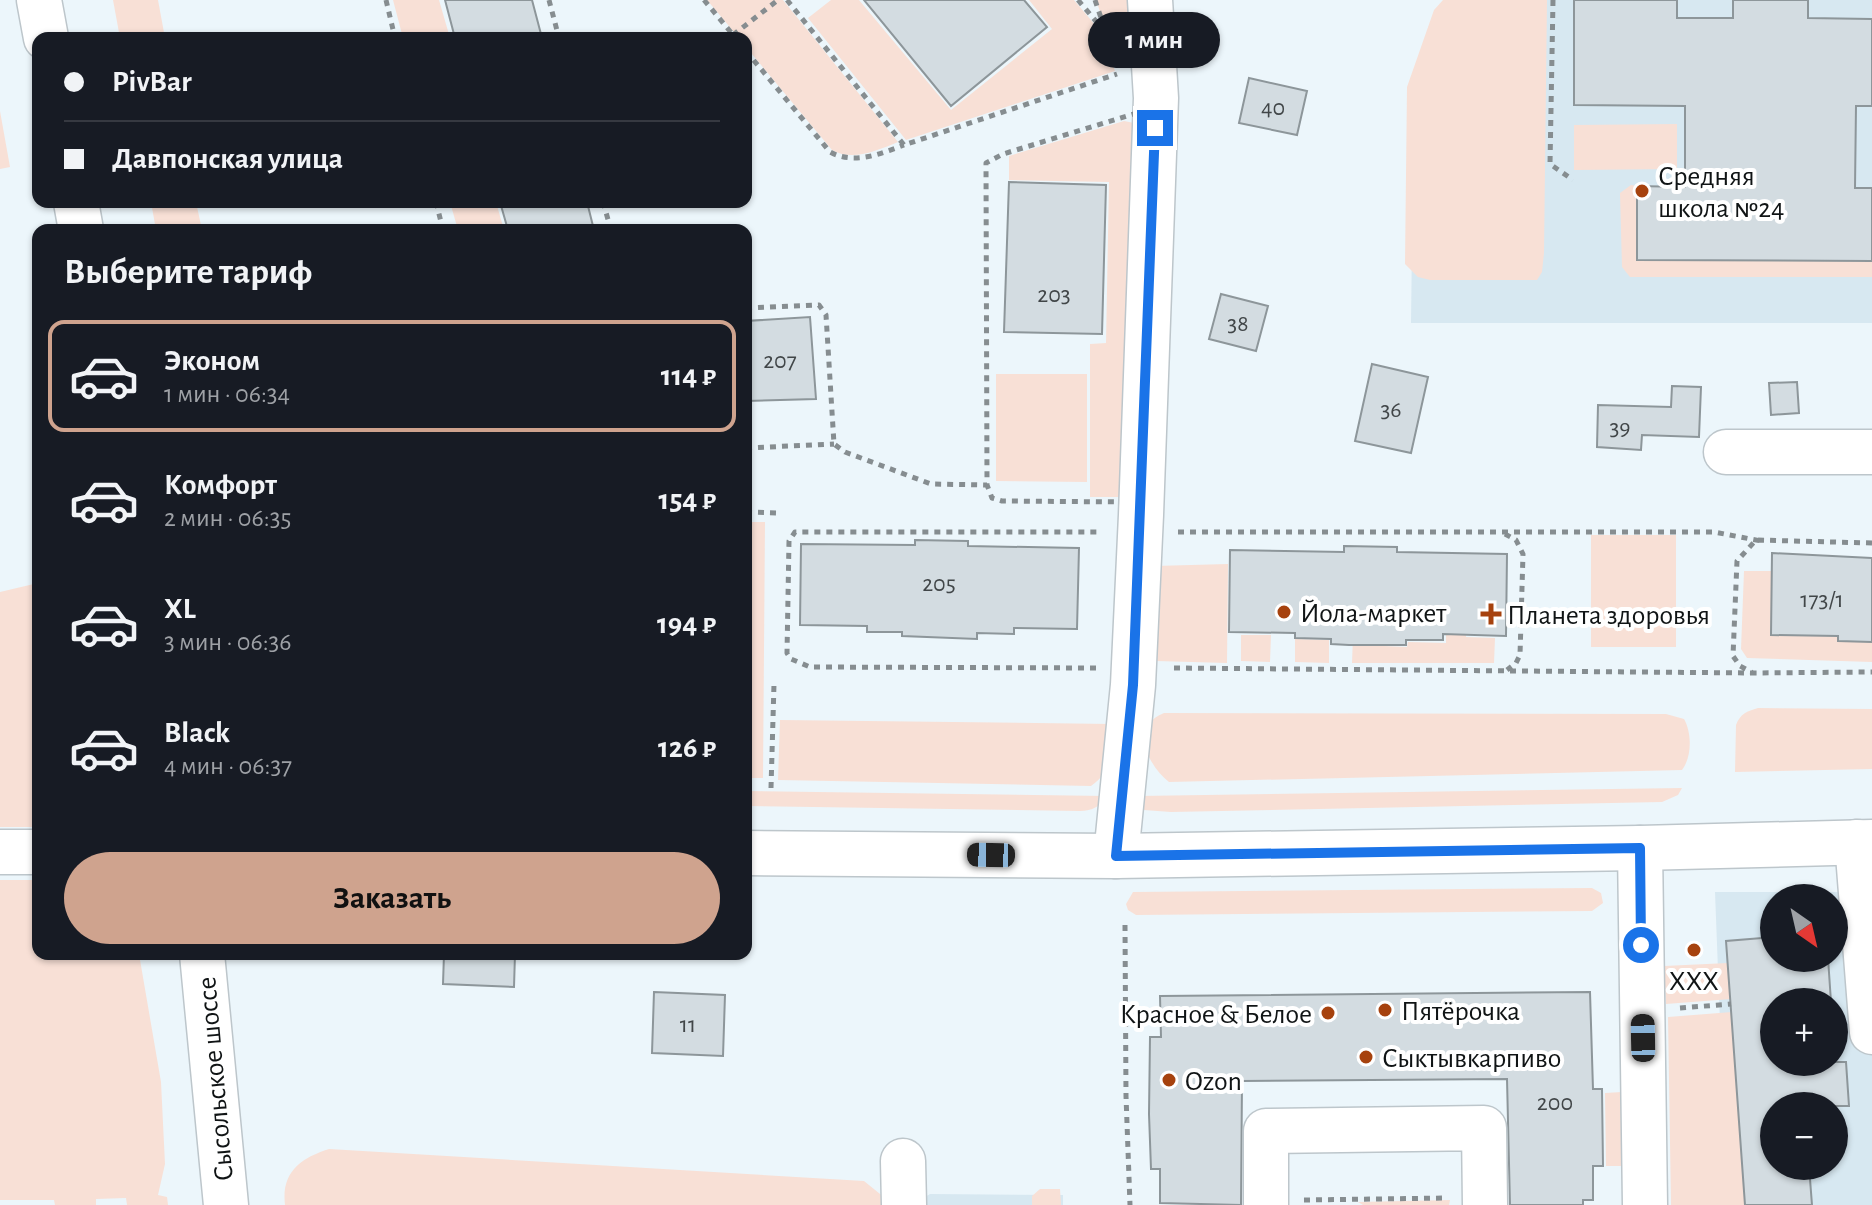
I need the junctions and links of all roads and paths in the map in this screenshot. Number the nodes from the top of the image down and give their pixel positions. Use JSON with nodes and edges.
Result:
{"nodes":[{"id":1,"x":39,"y":0,"type":"edge"},
{"id":2,"x":386,"y":0,"type":"edge"},
{"id":3,"x":549,"y":0,"type":"edge"},
{"id":4,"x":704,"y":0,"type":"edge"},
{"id":5,"x":778,"y":0,"type":"edge"},
{"id":6,"x":787,"y":0,"type":"edge"},
{"id":7,"x":1078,"y":0,"type":"edge"},
{"id":8,"x":1095,"y":0,"type":"edge"},
{"id":9,"x":1150,"y":0,"type":"edge"},
{"id":10,"x":1553,"y":0,"type":"edge"},
{"id":11,"x":45,"y":32,"type":"edge"},
{"id":12,"x":394,"y":32,"type":"edge"},
{"id":13,"x":557,"y":32,"type":"edge"},
{"id":14,"x":730,"y":32,"type":"edge"},
{"id":15,"x":740,"y":32,"type":"edge"},
{"id":16,"x":1106,"y":33,"type":"junction"},
{"id":17,"x":1110,"y":46,"type":"dead end"},
{"id":18,"x":752,"y":58,"type":"edge"},
{"id":19,"x":1131,"y":65,"type":"junction"},
{"id":20,"x":904,"y":145,"type":"junction"},
{"id":21,"x":1573,"y":180,"type":"dead end"},
{"id":22,"x":752,"y":308,"type":"edge"},
{"id":23,"x":834,"y":444,"type":"junction"},
{"id":24,"x":752,"y":448,"type":"edge"},
{"id":25,"x":1726,"y":452,"type":"dead end"},
{"id":26,"x":1872,"y":452,"type":"edge"},
{"id":27,"x":987,"y":485,"type":"junction"},
{"id":28,"x":752,"y":512,"type":"edge"},
{"id":29,"x":779,"y":513,"type":"dead end"},
{"id":30,"x":1140,"y":532,"type":"junction"},
{"id":31,"x":1505,"y":533,"type":"junction"},
{"id":32,"x":1761,"y":541,"type":"junction"},
{"id":33,"x":1872,"y":543,"type":"edge"},
{"id":34,"x":1133,"y":668,"type":"junction"},
{"id":35,"x":1507,"y":670,"type":"junction"},
{"id":36,"x":1872,"y":672,"type":"edge"},
{"id":37,"x":1753,"y":673,"type":"junction"},
{"id":38,"x":774,"y":684,"type":"dead end"},
{"id":39,"x":771,"y":788,"type":"dead end"},
{"id":40,"x":1864,"y":842,"type":"edge"},
{"id":41,"x":1640,"y":848,"type":"junction"},
{"id":42,"x":0,"y":852,"type":"edge"},
{"id":43,"x":32,"y":852,"type":"edge"},
{"id":44,"x":752,"y":853,"type":"edge"},
{"id":45,"x":1116,"y":856,"type":"junction"},
{"id":46,"x":1125,"y":925,"type":"dead end"},
{"id":47,"x":203,"y":960,"type":"edge"},
{"id":48,"x":1731,"y":1004,"type":"dead end"},
{"id":49,"x":1642,"y":1011,"type":"junction"},
{"id":50,"x":1872,"y":1032,"type":"edge"},
{"id":51,"x":903,"y":1161,"type":"dead end"},
{"id":52,"x":1352,"y":1199,"type":"junction"},
{"id":53,"x":1281,"y":1203,"type":"edge"},
{"id":54,"x":226,"y":1205,"type":"edge"},
{"id":55,"x":904,"y":1205,"type":"edge"},
{"id":56,"x":1130,"y":1205,"type":"edge"},
{"id":57,"x":1359,"y":1205,"type":"edge"},
{"id":58,"x":1452,"y":1205,"type":"edge"},
{"id":59,"x":1485,"y":1205,"type":"edge"},
{"id":60,"x":1645,"y":1205,"type":"edge"}],
"edges":[{"from":1,"to":11,"type":"main road"},
{"from":2,"to":12,"type":"path"},
{"from":3,"to":13,"type":"path"},
{"from":4,"to":14,"type":"path"},
{"from":5,"to":15,"type":"path"},
{"from":6,"to":20,"type":"path"},
{"from":7,"to":16,"type":"path"},
{"from":8,"to":16,"type":"path"},
{"from":9,"to":19,"type":"main road"},
{"from":10,"to":21,"type":"path"},
{"from":16,"to":17,"type":"path"},
{"from":16,"to":19,"type":"path"},
{"from":18,"to":20,"type":"path"},
{"from":19,"to":20,"type":"path"},
{"from":19,"to":30,"type":"main road"},
{"from":22,"to":23,"type":"path"},
{"from":23,"to":24,"type":"path"},
{"from":23,"to":27,"type":"path"},
{"from":25,"to":26,"type":"main road"},
{"from":27,"to":27,"type":"path"},
{"from":28,"to":29,"type":"path"},
{"from":30,"to":31,"type":"path"},
{"from":30,"to":34,"type":"main road"},
{"from":30,"to":34,"type":"path"},
{"from":31,"to":32,"type":"path"},
{"from":31,"to":35,"type":"path"},
{"from":32,"to":33,"type":"path"},
{"from":32,"to":37,"type":"path"},
{"from":34,"to":35,"type":"path"},
{"from":34,"to":45,"type":"main road"},
{"from":35,"to":37,"type":"path"},
{"from":36,"to":37,"type":"path"},
{"from":38,"to":39,"type":"path"},
{"from":40,"to":41,"type":"main road"},
{"from":40,"to":50,"type":"main road"},
{"from":41,"to":45,"type":"main road"},
{"from":41,"to":49,"type":"main road"},
{"from":42,"to":43,"type":"main road"},
{"from":44,"to":45,"type":"main road"},
{"from":46,"to":56,"type":"path"},
{"from":47,"to":54,"type":"main road","name":"Сысольское шоссе"},
{"from":48,"to":49,"type":"path"},
{"from":49,"to":60,"type":"main road"},
{"from":51,"to":55,"type":"main road"},
{"from":52,"to":53,"type":"path"},
{"from":52,"to":57,"type":"path"},
{"from":52,"to":58,"type":"path"},
{"from":53,"to":59,"type":"main road"}]}
